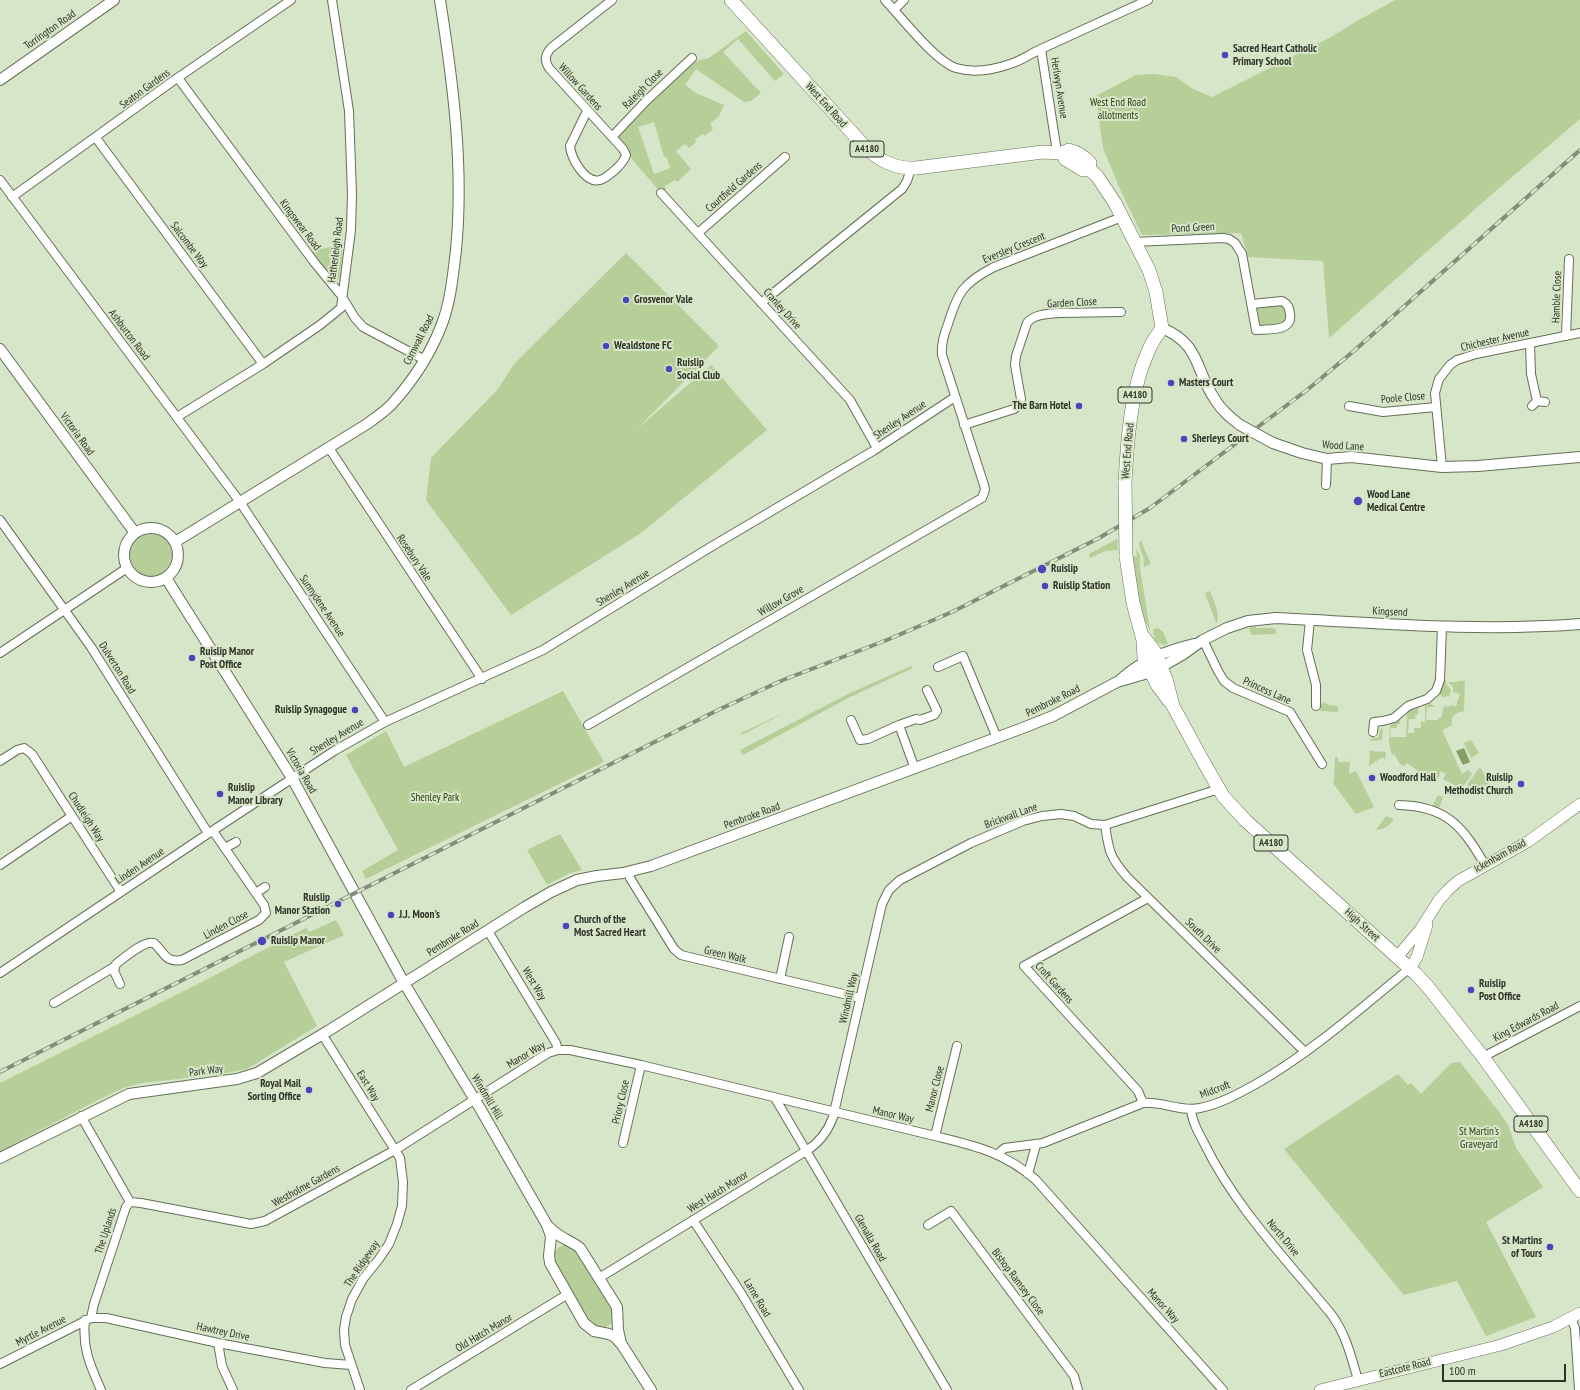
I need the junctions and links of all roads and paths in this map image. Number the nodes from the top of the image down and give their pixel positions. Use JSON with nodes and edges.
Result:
{"nodes":[{"id":1,"x":291,"y":0,"type":"edge"},
{"id":2,"x":332,"y":0,"type":"edge"},
{"id":3,"x":440,"y":0,"type":"edge"},
{"id":4,"x":612,"y":0,"type":"edge"},
{"id":5,"x":731,"y":0,"type":"edge"},
{"id":6,"x":885,"y":0,"type":"edge"},
{"id":7,"x":904,"y":0,"type":"edge"},
{"id":8,"x":1148,"y":0,"type":"edge"},
{"id":9,"x":112,"y":1,"type":"edge"},
{"id":10,"x":894,"y":10,"type":"junction"},
{"id":11,"x":1041,"y":49,"type":"junction"},
{"id":12,"x":692,"y":58,"type":"dead end"},
{"id":13,"x":178,"y":78,"type":"junction"},
{"id":14,"x":0,"y":80,"type":"edge"},
{"id":15,"x":587,"y":111,"type":"junction"},
{"id":16,"x":612,"y":137,"type":"junction"},
{"id":17,"x":96,"y":138,"type":"junction"},
{"id":18,"x":1060,"y":153,"type":"junction"},
{"id":19,"x":785,"y":157,"type":"dead end"},
{"id":20,"x":910,"y":168,"type":"junction"},
{"id":21,"x":0,"y":180,"type":"edge"},
{"id":22,"x":661,"y":193,"type":"dead end"},
{"id":23,"x":12,"y":197,"type":"junction"},
{"id":24,"x":1122,"y":217,"type":"junction"},
{"id":25,"x":698,"y":233,"type":"junction"},
{"id":26,"x":1134,"y":242,"type":"junction"},
{"id":27,"x":1569,"y":259,"type":"dead end"},
{"id":28,"x":341,"y":295,"type":"junction"},
{"id":29,"x":762,"y":303,"type":"junction"},
{"id":30,"x":1252,"y":304,"type":"junction"},
{"id":31,"x":1121,"y":312,"type":"dead end"},
{"id":32,"x":1162,"y":328,"type":"junction"},
{"id":33,"x":1580,"y":334,"type":"edge"},
{"id":34,"x":1566,"y":336,"type":"junction"},
{"id":35,"x":1530,"y":343,"type":"junction"},
{"id":36,"x":0,"y":350,"type":"edge"},
{"id":37,"x":425,"y":360,"type":"junction"},
{"id":38,"x":263,"y":364,"type":"junction"},
{"id":39,"x":955,"y":397,"type":"junction"},
{"id":40,"x":1538,"y":403,"type":"dead end"},
{"id":41,"x":1349,"y":406,"type":"dead end"},
{"id":42,"x":1436,"y":406,"type":"junction"},
{"id":43,"x":177,"y":417,"type":"junction"},
{"id":44,"x":964,"y":425,"type":"junction"},
{"id":45,"x":328,"y":448,"type":"junction"},
{"id":46,"x":877,"y":448,"type":"junction"},
{"id":47,"x":1580,"y":457,"type":"edge"},
{"id":48,"x":1327,"y":459,"type":"junction"},
{"id":49,"x":1442,"y":467,"type":"junction"},
{"id":50,"x":1326,"y":485,"type":"dead end"},
{"id":51,"x":984,"y":494,"type":"joint"},
{"id":52,"x":240,"y":502,"type":"junction"},
{"id":53,"x":0,"y":520,"type":"edge"},
{"id":54,"x":135,"y":533,"type":"junction"},
{"id":55,"x":175,"y":542,"type":"junction"},
{"id":56,"x":127,"y":568,"type":"junction"},
{"id":57,"x":166,"y":578,"type":"junction"},
{"id":58,"x":64,"y":609,"type":"junction"},
{"id":59,"x":1310,"y":620,"type":"junction"},
{"id":60,"x":1580,"y":624,"type":"edge"},
{"id":61,"x":1442,"y":626,"type":"junction"},
{"id":62,"x":1203,"y":640,"type":"junction"},
{"id":63,"x":0,"y":653,"type":"edge"},
{"id":64,"x":1152,"y":665,"type":"junction"},
{"id":65,"x":938,"y":667,"type":"dead end"},
{"id":66,"x":482,"y":679,"type":"junction"},
{"id":67,"x":927,"y":690,"type":"dead end"},
{"id":68,"x":1316,"y":706,"type":"dead end"},
{"id":69,"x":851,"y":720,"type":"dead end"},
{"id":70,"x":385,"y":722,"type":"junction"},
{"id":71,"x":588,"y":725,"type":"dead end"},
{"id":72,"x":899,"y":725,"type":"junction"},
{"id":73,"x":1373,"y":732,"type":"dead end"},
{"id":74,"x":997,"y":738,"type":"junction"},
{"id":75,"x":0,"y":761,"type":"edge"},
{"id":76,"x":1322,"y":764,"type":"dead end"},
{"id":77,"x":915,"y":769,"type":"junction"},
{"id":78,"x":292,"y":778,"type":"junction"},
{"id":79,"x":1219,"y":789,"type":"junction"},
{"id":80,"x":1580,"y":804,"type":"edge"},
{"id":81,"x":1399,"y":805,"type":"dead end"},
{"id":82,"x":72,"y":816,"type":"junction"},
{"id":83,"x":1105,"y":825,"type":"junction"},
{"id":84,"x":210,"y":832,"type":"junction"},
{"id":85,"x":236,"y":842,"type":"dead end"},
{"id":86,"x":225,"y":848,"type":"junction"},
{"id":87,"x":1485,"y":864,"type":"junction"},
{"id":88,"x":0,"y":866,"type":"edge"},
{"id":89,"x":629,"y":872,"type":"junction"},
{"id":90,"x":266,"y":887,"type":"dead end"},
{"id":91,"x":888,"y":890,"type":"joint"},
{"id":92,"x":121,"y":892,"type":"junction"},
{"id":93,"x":256,"y":893,"type":"junction"},
{"id":94,"x":1148,"y":898,"type":"junction"},
{"id":95,"x":1429,"y":917,"type":"junction"},
{"id":96,"x":488,"y":931,"type":"junction"},
{"id":97,"x":789,"y":937,"type":"dead end"},
{"id":98,"x":1397,"y":957,"type":"junction"},
{"id":99,"x":114,"y":967,"type":"junction"},
{"id":100,"x":1410,"y":968,"type":"junction"},
{"id":101,"x":0,"y":973,"type":"edge"},
{"id":102,"x":780,"y":979,"type":"junction"},
{"id":103,"x":404,"y":983,"type":"junction"},
{"id":104,"x":120,"y":984,"type":"dead end"},
{"id":105,"x":860,"y":998,"type":"junction"},
{"id":106,"x":54,"y":1003,"type":"dead end"},
{"id":107,"x":1580,"y":1006,"type":"edge"},
{"id":108,"x":322,"y":1034,"type":"junction"},
{"id":109,"x":957,"y":1046,"type":"dead end"},
{"id":110,"x":558,"y":1050,"type":"junction"},
{"id":111,"x":1306,"y":1052,"type":"junction"},
{"id":112,"x":1482,"y":1057,"type":"junction"},
{"id":113,"x":640,"y":1065,"type":"junction"},
{"id":114,"x":774,"y":1098,"type":"junction"},
{"id":115,"x":475,"y":1099,"type":"junction"},
{"id":116,"x":1143,"y":1103,"type":"junction"},
{"id":117,"x":1190,"y":1109,"type":"junction"},
{"id":118,"x":834,"y":1112,"type":"junction"},
{"id":119,"x":81,"y":1116,"type":"junction"},
{"id":120,"x":935,"y":1136,"type":"junction"},
{"id":121,"x":623,"y":1143,"type":"dead end"},
{"id":122,"x":1036,"y":1145,"type":"junction"},
{"id":123,"x":395,"y":1150,"type":"junction"},
{"id":124,"x":806,"y":1151,"type":"junction"},
{"id":125,"x":998,"y":1154,"type":"junction"},
{"id":126,"x":0,"y":1158,"type":"edge"},
{"id":127,"x":1028,"y":1174,"type":"junction"},
{"id":128,"x":1580,"y":1191,"type":"edge"},
{"id":129,"x":130,"y":1202,"type":"junction"},
{"id":130,"x":694,"y":1220,"type":"junction"},
{"id":131,"x":547,"y":1225,"type":"junction"},
{"id":132,"x":928,"y":1225,"type":"dead end"},
{"id":133,"x":599,"y":1278,"type":"junction"},
{"id":134,"x":568,"y":1294,"type":"junction"},
{"id":135,"x":1576,"y":1316,"type":"edge"},
{"id":136,"x":88,"y":1319,"type":"junction"},
{"id":137,"x":218,"y":1343,"type":"junction"},
{"id":138,"x":622,"y":1345,"type":"junction"},
{"id":139,"x":0,"y":1364,"type":"edge"},
{"id":140,"x":351,"y":1365,"type":"junction"},
{"id":141,"x":1358,"y":1380,"type":"junction"},
{"id":142,"x":101,"y":1390,"type":"edge"},
{"id":143,"x":233,"y":1390,"type":"edge"},
{"id":144,"x":360,"y":1390,"type":"edge"},
{"id":145,"x":411,"y":1390,"type":"edge"},
{"id":146,"x":651,"y":1390,"type":"edge"},
{"id":147,"x":799,"y":1390,"type":"edge"},
{"id":148,"x":947,"y":1390,"type":"edge"},
{"id":149,"x":1078,"y":1390,"type":"edge"},
{"id":150,"x":1223,"y":1390,"type":"edge"},
{"id":151,"x":1320,"y":1390,"type":"edge"},
{"id":152,"x":1579,"y":1390,"type":"edge"}],
"edges":[{"from":1,"to":13,"type":"street","name":"Seaton Gardens"},
{"from":2,"to":28,"type":"street","name":"Hatherleigh Road"},
{"from":3,"to":37,"type":"street","name":"Cornwall Road"},
{"from":4,"to":15,"type":"street","name":"Willow Gardens"},
{"from":5,"to":20,"type":"main road","name":"West End Road","number":"A4180"},
{"from":6,"to":10,"type":"street"},
{"from":7,"to":10,"type":"street"},
{"from":8,"to":11,"type":"street","name":"Herlwyn Avenue"},
{"from":9,"to":14,"type":"street","name":"Torrington Road"},
{"from":10,"to":11,"type":"street"},
{"from":11,"to":18,"type":"street","name":"Herlwyn Avenue"},
{"from":12,"to":16,"type":"street","name":"Raleigh Close"},
{"from":13,"to":17,"type":"street","name":"Seaton Gardens"},
{"from":13,"to":28,"type":"street","name":"Kingswear Road"},
{"from":15,"to":16,"type":"street","name":"Willow Gardens"},
{"from":15,"to":16,"type":"street","name":"Willow Gardens"},
{"from":17,"to":23,"type":"street","name":"Seaton Gardens"},
{"from":17,"to":38,"type":"street","name":"Salcombe Way"},
{"from":18,"to":20,"type":"main road","name":"West End Road","number":"A4180"},
{"from":18,"to":24,"type":"main road"},
{"from":19,"to":25,"type":"street","name":"Courtfield Gardens"},
{"from":20,"to":29,"type":"street"},
{"from":21,"to":23,"type":"street","name":"Ashburton Road"},
{"from":22,"to":25,"type":"street","name":"Cranley Drive"},
{"from":23,"to":43,"type":"street","name":"Ashburton Road"},
{"from":24,"to":26,"type":"main road"},
{"from":24,"to":39,"type":"street","name":"Eversley Crescent"},
{"from":25,"to":29,"type":"street","name":"Cranley Drive"},
{"from":26,"to":30,"type":"street","name":"Pond Green"},
{"from":26,"to":32,"type":"main road"},
{"from":27,"to":34,"type":"street","name":"Hamble Close"},
{"from":28,"to":37,"type":"street","name":"Kingswear Road"},
{"from":28,"to":38,"type":"street","name":"Hatherleigh Road"},
{"from":29,"to":46,"type":"street","name":"Cranley Drive"},
{"from":30,"to":30,"type":"street","name":"Pond Green"},
{"from":31,"to":44,"type":"street","name":"Garden Close"},
{"from":32,"to":48,"type":"street","name":"Wood Lane","bridge":true},
{"from":32,"to":64,"type":"main road","name":"West End Road","number":"A4180","bridge":true},
{"from":33,"to":34,"type":"street","name":"Chichester Avenue"},
{"from":34,"to":35,"type":"street","name":"Chichester Avenue"},
{"from":35,"to":40,"type":"street"},
{"from":35,"to":42,"type":"street","name":"Chichester Avenue"},
{"from":36,"to":54,"type":"street","name":"Victoria Road"},
{"from":37,"to":45,"type":"street","name":"Cornwall Road"},
{"from":38,"to":43,"type":"street","name":"Hatherleigh Road"},
{"from":39,"to":44,"type":"street","name":"Eversley Crescent"},
{"from":39,"to":46,"type":"street","name":"Shenley Avenue"},
{"from":41,"to":42,"type":"street","name":"Poole Close"},
{"from":42,"to":49,"type":"street","name":"Chichester Avenue"},
{"from":43,"to":52,"type":"street","name":"Ashburton Road"},
{"from":44,"to":51,"type":"street","name":"Eversley Crescent"},
{"from":45,"to":52,"type":"street","name":"Cornwall Road"},
{"from":45,"to":66,"type":"street","name":"Rosebury Vale"},
{"from":46,"to":66,"type":"street","name":"Shenley Avenue"},
{"from":47,"to":49,"type":"street","name":"Wood Lane"},
{"from":48,"to":49,"type":"street","name":"Wood Lane"},
{"from":48,"to":50,"type":"street"},
{"from":51,"to":71,"type":"street","name":"Willow Grove"},
{"from":52,"to":55,"type":"street","name":"Cornwall Road"},
{"from":52,"to":70,"type":"street","name":"Sunnydene Avenue"},
{"from":53,"to":58,"type":"street","name":"Dulverton Road"},
{"from":54,"to":55,"type":"street"},
{"from":54,"to":56,"type":"street"},
{"from":55,"to":57,"type":"street"},
{"from":56,"to":57,"type":"street"},
{"from":56,"to":58,"type":"street"},
{"from":57,"to":78,"type":"street","name":"Victoria Road"},
{"from":58,"to":63,"type":"street"},
{"from":58,"to":84,"type":"street","name":"Dulverton Road"},
{"from":59,"to":61,"type":"street","name":"Kingsend"},
{"from":59,"to":62,"type":"street","name":"Kingsend"},
{"from":59,"to":68,"type":"street"},
{"from":60,"to":61,"type":"street","name":"Kingsend"},
{"from":61,"to":73,"type":"street"},
{"from":62,"to":64,"type":"street","name":"Kingsend"},
{"from":62,"to":76,"type":"street","name":"Princess Lane"},
{"from":64,"to":74,"type":"street","name":"Pembroke Road"},
{"from":64,"to":79,"type":"main road","name":"High Street","number":"A4180"},
{"from":65,"to":74,"type":"street"},
{"from":66,"to":70,"type":"street","name":"Shenley Avenue"},
{"from":67,"to":72,"type":"street"},
{"from":69,"to":72,"type":"street"},
{"from":70,"to":78,"type":"street","name":"Shenley Avenue"},
{"from":72,"to":77,"type":"street"},
{"from":74,"to":77,"type":"street","name":"Pembroke Road"},
{"from":75,"to":82,"type":"street","name":"Chudleigh Way"},
{"from":77,"to":89,"type":"street","name":"Pembroke Road"},
{"from":78,"to":84,"type":"street","name":"Linden Avenue"},
{"from":78,"to":103,"type":"street","name":"Victoria Road"},
{"from":79,"to":83,"type":"street","name":"Brickwall Lane"},
{"from":79,"to":98,"type":"main road","name":"High Street","number":"A4180"},
{"from":80,"to":87,"type":"main road","name":"Ickenham Road"},
{"from":81,"to":87,"type":"street"},
{"from":82,"to":88,"type":"street"},
{"from":82,"to":92,"type":"street","name":"Chudleigh Way"},
{"from":83,"to":91,"type":"street","name":"Brickwall Lane"},
{"from":83,"to":94,"type":"street","name":"South Drive"},
{"from":84,"to":86,"type":"street","name":"Linden Close"},
{"from":84,"to":92,"type":"street","name":"Linden Avenue"},
{"from":85,"to":86,"type":"street"},
{"from":86,"to":93,"type":"street","name":"Linden Close"},
{"from":87,"to":95,"type":"main road","name":"Ickenham Road"},
{"from":89,"to":96,"type":"street","name":"Pembroke Road"},
{"from":89,"to":102,"type":"street","name":"Green Walk"},
{"from":90,"to":93,"type":"street"},
{"from":91,"to":105,"type":"street","name":"Windmill Way"},
{"from":92,"to":101,"type":"street","name":"Linden Avenue"},
{"from":93,"to":99,"type":"street","name":"Linden Close"},
{"from":94,"to":111,"type":"street","name":"South Drive"},
{"from":94,"to":116,"type":"street","name":"Croft Gardens"},
{"from":95,"to":98,"type":"main road","name":"Ickenham Road"},
{"from":95,"to":100,"type":"main road","name":"Ickenham Road"},
{"from":96,"to":103,"type":"street","name":"Pembroke Road"},
{"from":96,"to":110,"type":"street","name":"West Way"},
{"from":97,"to":102,"type":"street"},
{"from":98,"to":100,"type":"main road","name":"High Street","number":"A4180"},
{"from":99,"to":104,"type":"street"},
{"from":99,"to":106,"type":"street"},
{"from":100,"to":111,"type":"street","name":"Midcroft"},
{"from":100,"to":112,"type":"main road","name":"High Street","number":"A4180"},
{"from":102,"to":105,"type":"street","name":"Green Walk"},
{"from":103,"to":108,"type":"street","name":"Park Way"},
{"from":103,"to":115,"type":"street","name":"Windmill Hill"},
{"from":105,"to":118,"type":"street","name":"Windmill Way"},
{"from":107,"to":112,"type":"street","name":"King Edwards Road"},
{"from":108,"to":119,"type":"street","name":"Park Way"},
{"from":108,"to":123,"type":"street","name":"East Way"},
{"from":109,"to":120,"type":"street","name":"Manor Close"},
{"from":110,"to":113,"type":"street","name":"Manor Way"},
{"from":110,"to":115,"type":"street","name":"Manor Way"},
{"from":111,"to":117,"type":"street","name":"Midcroft"},
{"from":112,"to":128,"type":"main road","name":"High Street","number":"A4180"},
{"from":113,"to":114,"type":"street","name":"Manor Way"},
{"from":113,"to":121,"type":"street","name":"Priory Close"},
{"from":114,"to":118,"type":"street","name":"Manor Way"},
{"from":114,"to":124,"type":"street","name":"Glenalla Road"},
{"from":115,"to":123,"type":"street","name":"Westholme Gardens"},
{"from":115,"to":131,"type":"street","name":"Windmill Hill"},
{"from":116,"to":117,"type":"street","name":"Midcroft"},
{"from":116,"to":122,"type":"street","name":"Midcroft"},
{"from":117,"to":141,"type":"street","name":"North Drive"},
{"from":118,"to":120,"type":"street","name":"Manor Way"},
{"from":118,"to":124,"type":"street","name":"West Hatch Manor"},
{"from":119,"to":126,"type":"street","name":"Park Way"},
{"from":119,"to":129,"type":"street","name":"The Uplands"},
{"from":120,"to":125,"type":"street","name":"Manor Way"},
{"from":122,"to":125,"type":"street","name":"Midcroft"},
{"from":122,"to":127,"type":"street"},
{"from":123,"to":129,"type":"street","name":"Westholme Gardens"},
{"from":123,"to":140,"type":"street","name":"The Ridgeway"},
{"from":124,"to":130,"type":"street","name":"West Hatch Manor"},
{"from":124,"to":148,"type":"street","name":"Glenalla Road"},
{"from":125,"to":127,"type":"street","name":"Manor Way"},
{"from":127,"to":150,"type":"street","name":"Manor Way"},
{"from":129,"to":136,"type":"street","name":"The Uplands"},
{"from":130,"to":133,"type":"street","name":"West Hatch Manor"},
{"from":130,"to":147,"type":"street","name":"Larne Road"},
{"from":131,"to":133,"type":"street","name":"Windmill Hill"},
{"from":131,"to":134,"type":"street","name":"Windmill Hill"},
{"from":132,"to":149,"type":"street","name":"Bishop Ramsey Close"},
{"from":133,"to":138,"type":"street","name":"Windmill Hill"},
{"from":134,"to":138,"type":"street","name":"Windmill Hill"},
{"from":134,"to":145,"type":"street","name":"Old Hatch Manor"},
{"from":135,"to":141,"type":"main road","name":"Eastcote Road"},
{"from":135,"to":152,"type":"street"},
{"from":136,"to":137,"type":"street","name":"Hawtrey Drive"},
{"from":136,"to":139,"type":"street","name":"Myrtle Avenue"},
{"from":136,"to":142,"type":"street","name":"The Uplands"},
{"from":137,"to":140,"type":"street","name":"Hawtrey Drive"},
{"from":137,"to":143,"type":"street"},
{"from":138,"to":146,"type":"street","name":"Windmill Hill"},
{"from":140,"to":144,"type":"street","name":"The Ridgeway"},
{"from":141,"to":151,"type":"main road","name":"Eastcote Road"}]}
